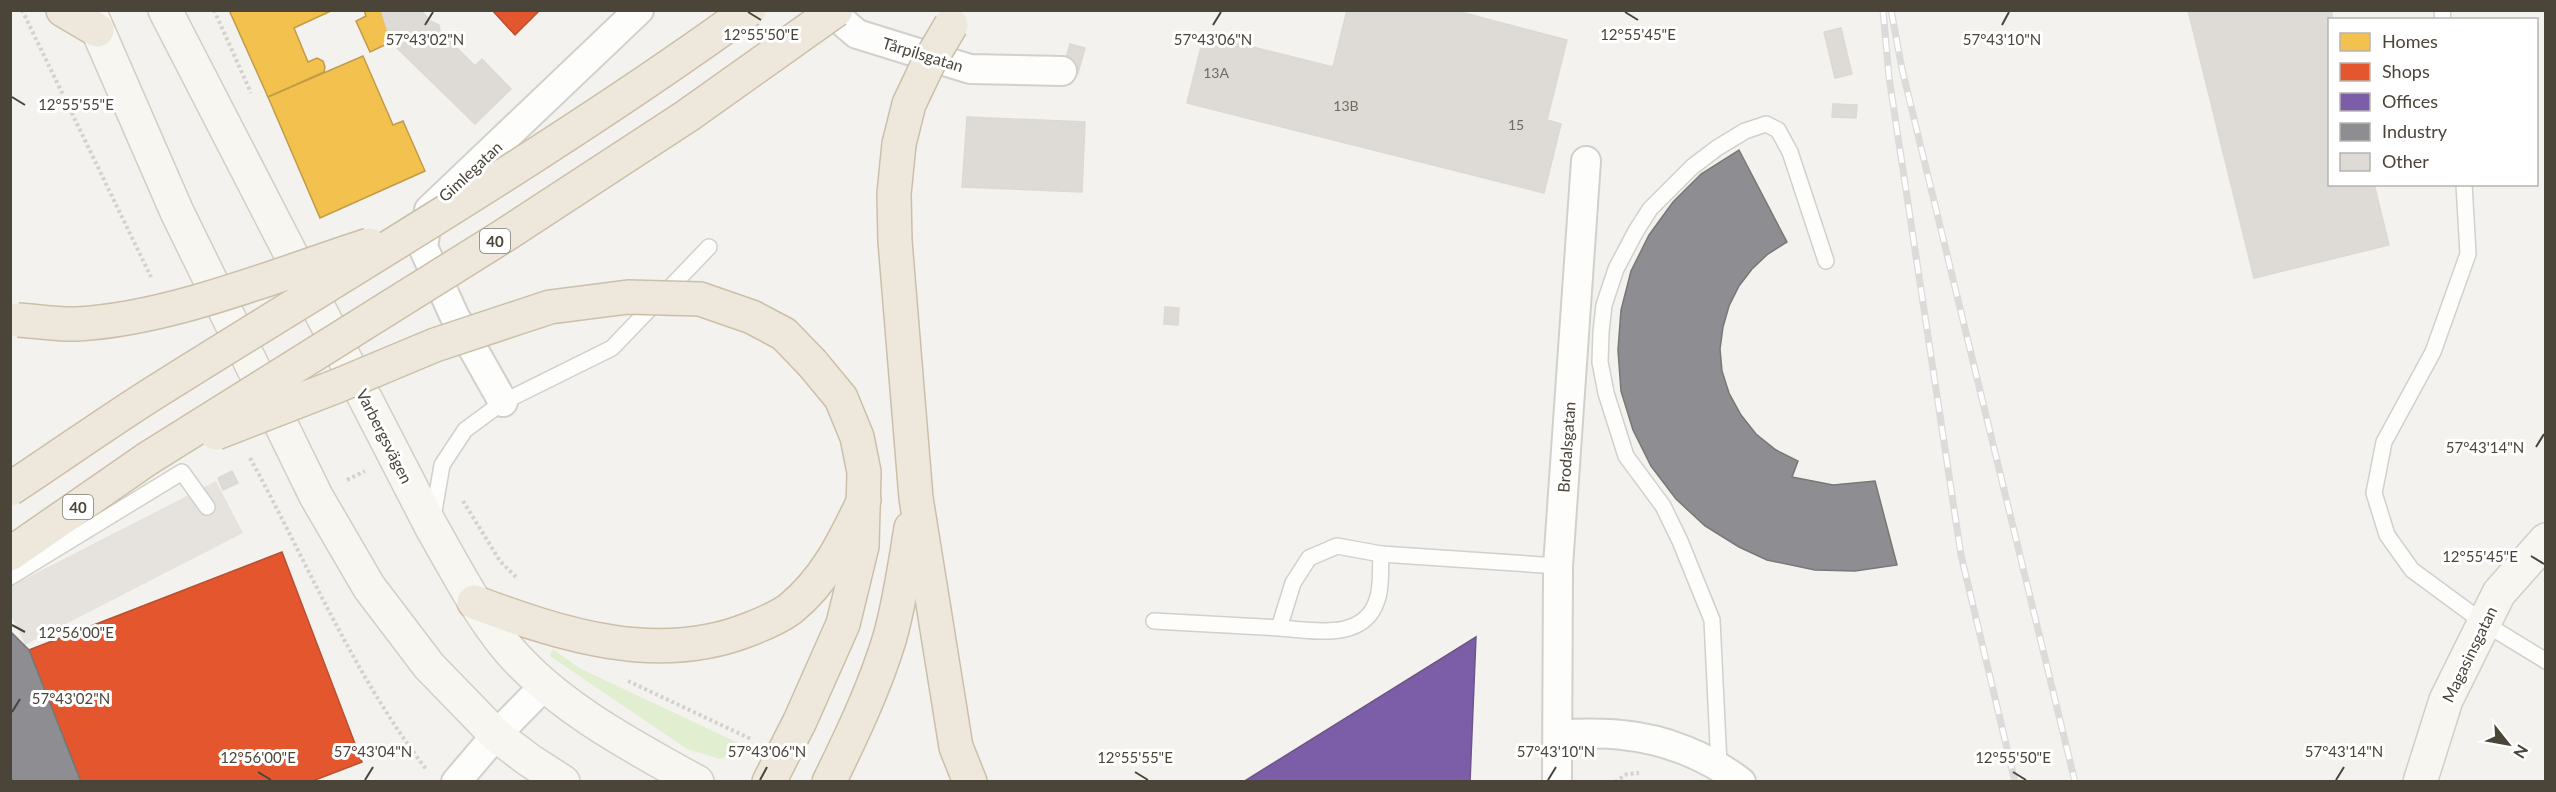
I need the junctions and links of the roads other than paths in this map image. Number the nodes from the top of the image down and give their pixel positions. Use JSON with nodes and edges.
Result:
{"nodes":[{"id":1,"x":63,"y":10,"type":"edge"},
{"id":2,"x":165,"y":10,"type":"edge"},
{"id":3,"x":639,"y":10,"type":"edge"},
{"id":4,"x":748,"y":10,"type":"edge"},
{"id":5,"x":829,"y":10,"type":"edge"},
{"id":6,"x":957,"y":17,"type":"edge"},
{"id":7,"x":93,"y":20,"type":"edge"},
{"id":8,"x":847,"y":22,"type":"edge"},
{"id":9,"x":1062,"y":70,"type":"dead end"},
{"id":10,"x":1586,"y":161,"type":"dead end"},
{"id":11,"x":2464,"y":186,"type":"edge"},
{"id":12,"x":419,"y":228,"type":"junction"},
{"id":13,"x":709,"y":247,"type":"dead end"},
{"id":14,"x":1826,"y":261,"type":"dead end"},
{"id":15,"x":14,"y":319,"type":"edge"},
{"id":16,"x":503,"y":402,"type":"junction"},
{"id":17,"x":147,"y":459,"type":"junction"},
{"id":18,"x":10,"y":489,"type":"edge"},
{"id":19,"x":916,"y":498,"type":"junction"},
{"id":20,"x":864,"y":500,"type":"junction"},
{"id":21,"x":207,"y":507,"type":"dead end"},
{"id":22,"x":431,"y":526,"type":"junction"},
{"id":23,"x":2546,"y":540,"type":"edge"},
{"id":24,"x":10,"y":554,"type":"edge"},
{"id":25,"x":1381,"y":554,"type":"junction"},
{"id":26,"x":1558,"y":566,"type":"junction"},
{"id":27,"x":10,"y":577,"type":"edge"},
{"id":28,"x":474,"y":602,"type":"junction"},
{"id":29,"x":1154,"y":621,"type":"dead end"},
{"id":30,"x":2484,"y":623,"type":"junction"},
{"id":31,"x":1279,"y":628,"type":"junction"},
{"id":32,"x":2546,"y":661,"type":"edge"},
{"id":33,"x":544,"y":686,"type":"junction"},
{"id":34,"x":1558,"y":734,"type":"junction"},
{"id":35,"x":496,"y":735,"type":"junction"},
{"id":36,"x":535,"y":771,"type":"edge"},
{"id":37,"x":1730,"y":773,"type":"edge"},
{"id":38,"x":456,"y":782,"type":"edge"},
{"id":39,"x":563,"y":782,"type":"edge"},
{"id":40,"x":697,"y":782,"type":"edge"},
{"id":41,"x":769,"y":782,"type":"edge"},
{"id":42,"x":829,"y":782,"type":"edge"},
{"id":43,"x":970,"y":782,"type":"edge"},
{"id":44,"x":1557,"y":782,"type":"edge"},
{"id":45,"x":2420,"y":782,"type":"edge"}],
"edges":[{"from":1,"to":7,"type":"highway"},
{"from":2,"to":22,"type":"main road","name":"Varbergsvägen"},
{"from":3,"to":16,"type":"street","name":"Gimlegatan"},
{"from":4,"to":12,"type":"highway","bridge":true},
{"from":5,"to":8,"type":"street"},
{"from":6,"to":19,"type":"highway","bridge":true},
{"from":7,"to":35,"type":"main road"},
{"from":8,"to":9,"type":"street","name":"Tårpilsgatan"},
{"from":8,"to":17,"type":"highway","number":"40","bridge":true},
{"from":10,"to":26,"type":"street","name":"Brodalsgatan"},
{"from":11,"to":30,"type":"lane"},
{"from":12,"to":15,"type":"highway","bridge":true},
{"from":12,"to":18,"type":"highway","bridge":true},
{"from":13,"to":16,"type":"lane"},
{"from":14,"to":37,"type":"lane"},
{"from":16,"to":22,"type":"lane"},
{"from":17,"to":20,"type":"highway","bridge":true},
{"from":17,"to":24,"type":"highway","number":"40"},
{"from":19,"to":42,"type":"highway"},
{"from":19,"to":43,"type":"highway"},
{"from":20,"to":28,"type":"highway"},
{"from":20,"to":41,"type":"highway"},
{"from":21,"to":27,"type":"lane"},
{"from":22,"to":28,"type":"main road","name":"Varbergsvägen"},
{"from":23,"to":30,"type":"main road","name":"Magasinsgatan"},
{"from":25,"to":26,"type":"lane"},
{"from":25,"to":31,"type":"lane"},
{"from":25,"to":31,"type":"lane"},
{"from":26,"to":34,"type":"street","name":"Brodalsgatan"},
{"from":28,"to":33,"type":"main road","name":"Varbergsvägen"},
{"from":29,"to":31,"type":"lane"},
{"from":30,"to":32,"type":"lane"},
{"from":30,"to":45,"type":"main road","name":"Magasinsgatan"},
{"from":33,"to":35,"type":"street"},
{"from":33,"to":40,"type":"main road","name":"Varbergsvägen"},
{"from":34,"to":37,"type":"street"},
{"from":34,"to":44,"type":"street","name":"Brodalsgatan"},
{"from":35,"to":36,"type":"main road"},
{"from":35,"to":38,"type":"street"},
{"from":36,"to":39,"type":"main road"}]}
